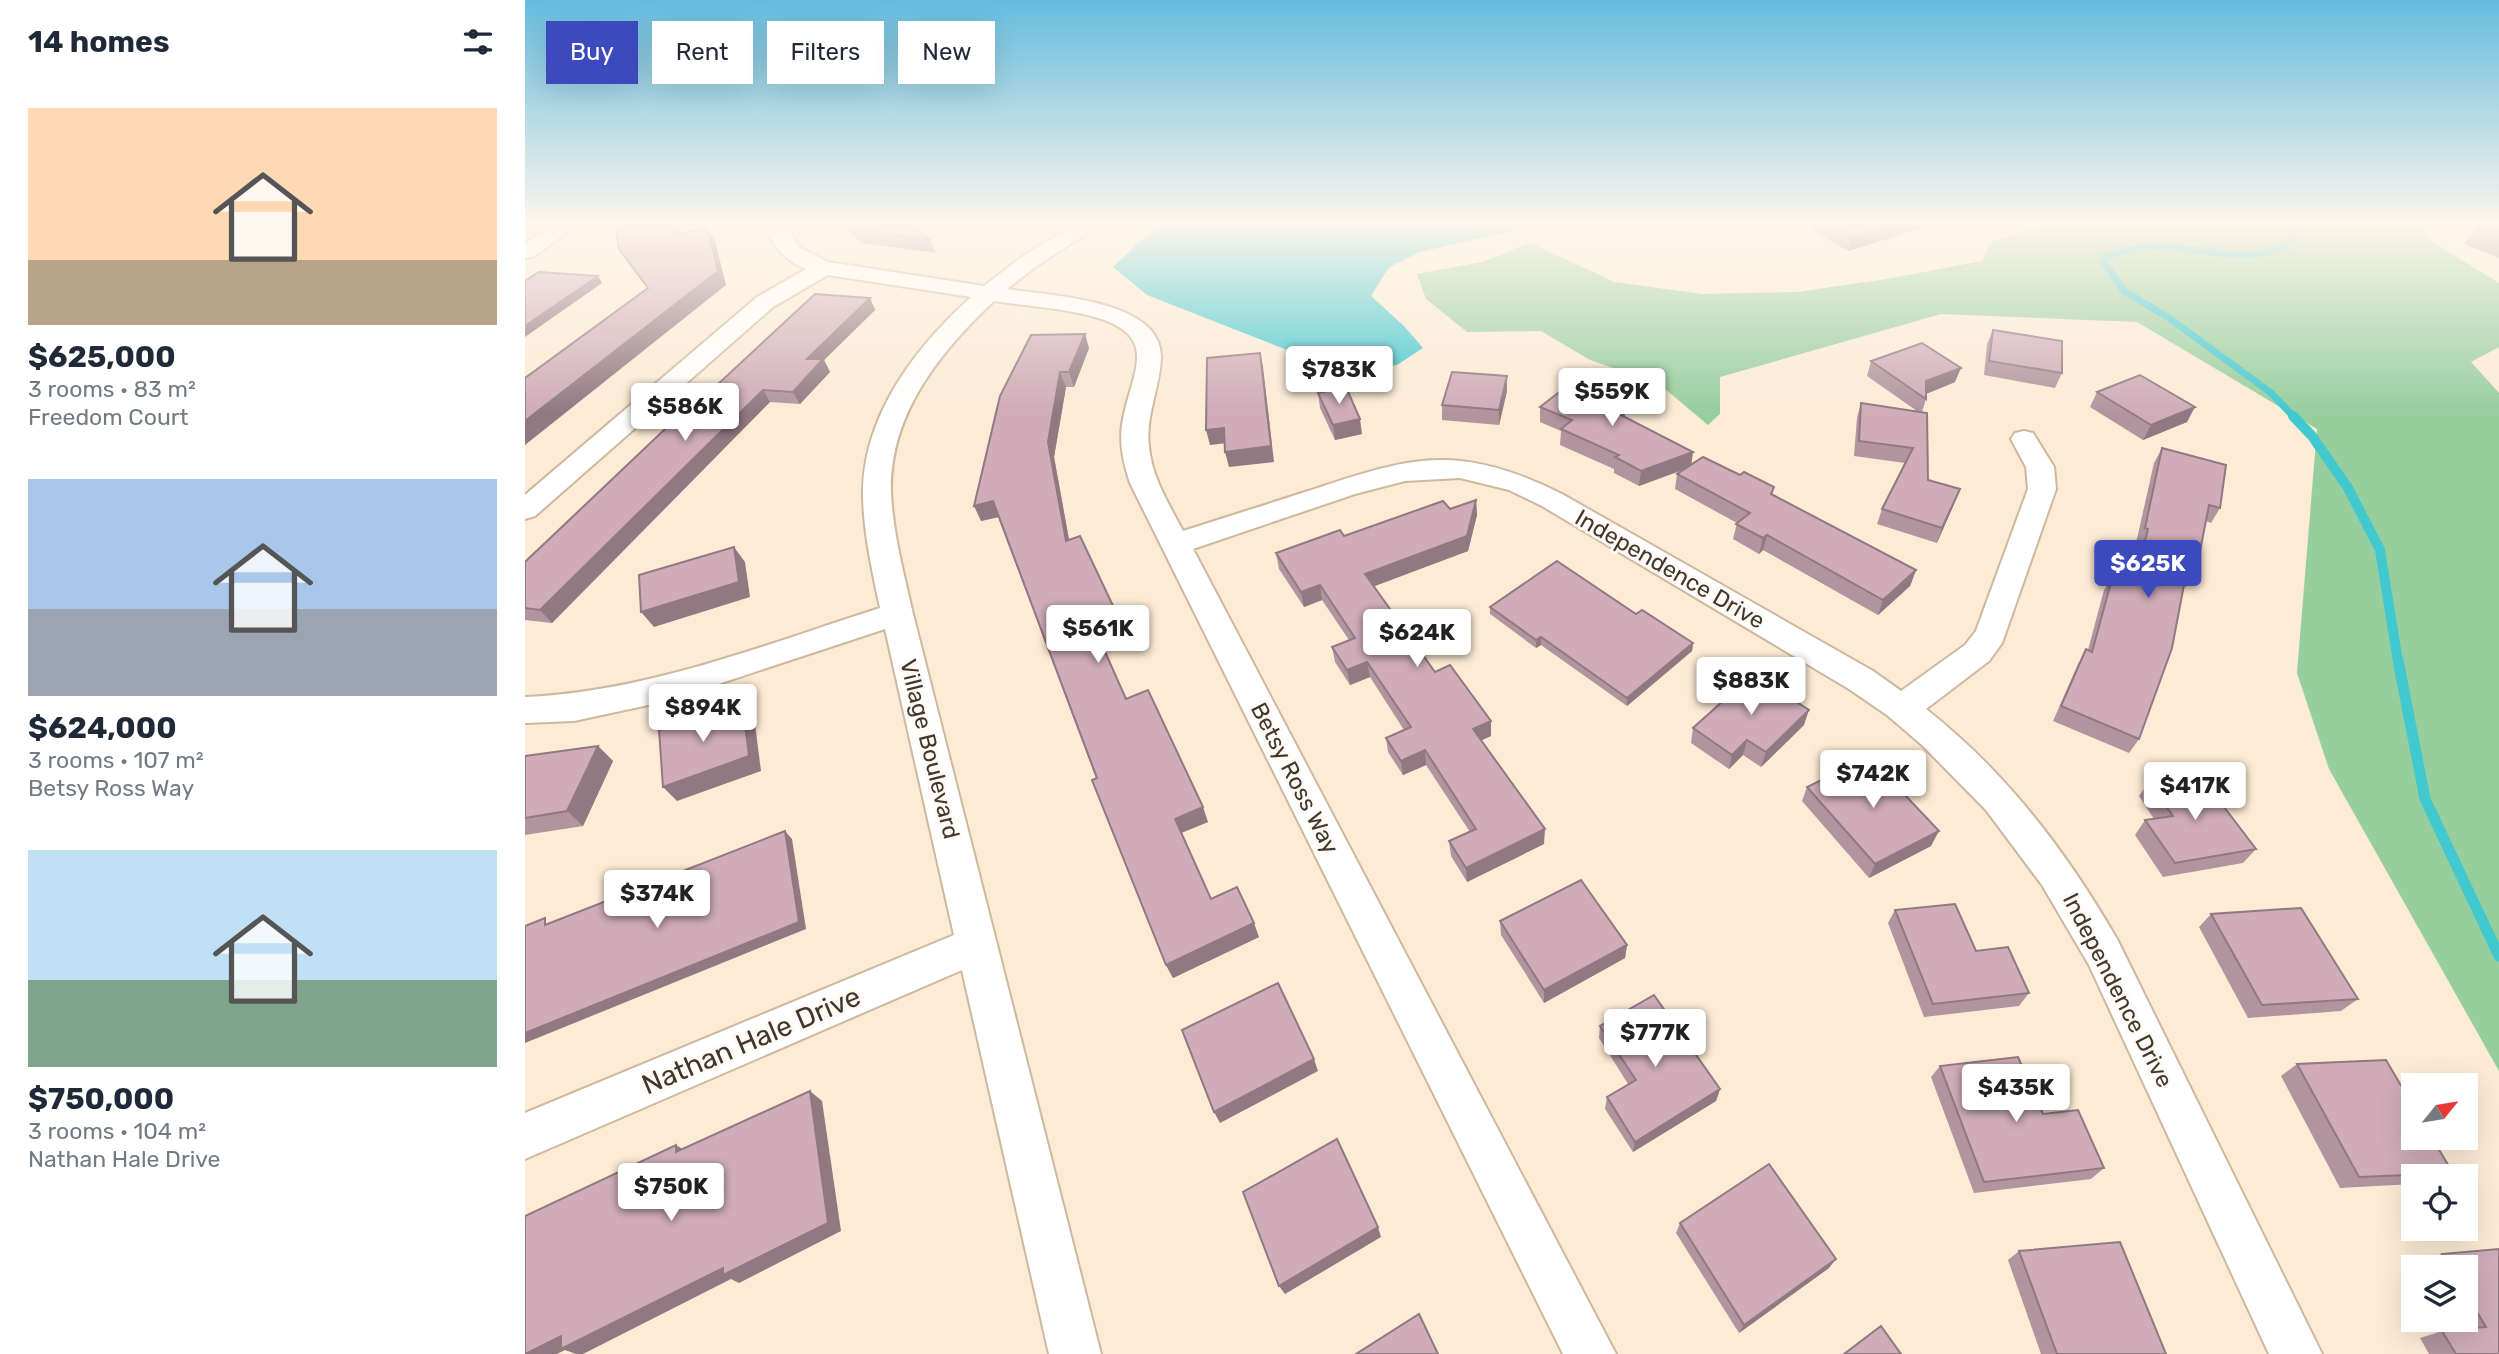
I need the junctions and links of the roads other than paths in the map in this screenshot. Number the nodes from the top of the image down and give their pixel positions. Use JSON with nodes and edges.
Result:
{"nodes":[{"id":1,"x":792,"y":286,"type":"edge"},
{"id":2,"x":949,"y":286,"type":"edge"},
{"id":3,"x":997,"y":286,"type":"edge"},
{"id":4,"x":989,"y":292,"type":"junction"},
{"id":5,"x":2024,"y":439,"type":"dead end"},
{"id":6,"x":525,"y":510,"type":"edge"},
{"id":7,"x":1175,"y":544,"type":"junction"},
{"id":8,"x":897,"y":614,"type":"junction"},
{"id":9,"x":1902,"y":708,"type":"junction"},
{"id":10,"x":525,"y":710,"type":"edge"},
{"id":11,"x":977,"y":944,"type":"junction"},
{"id":12,"x":525,"y":1136,"type":"edge"},
{"id":13,"x":1075,"y":1354,"type":"edge"},
{"id":14,"x":1590,"y":1354,"type":"edge"},
{"id":15,"x":2296,"y":1354,"type":"edge"}],
"edges":[{"from":1,"to":6,"type":"street"},
{"from":2,"to":4,"type":"street","name":"Betsy Ross Way"},
{"from":3,"to":4,"type":"street","name":"Village Boulevard"},
{"from":4,"to":7,"type":"street","name":"Betsy Ross Way"},
{"from":4,"to":8,"type":"street","name":"Village Boulevard"},
{"from":5,"to":9,"type":"street"},
{"from":7,"to":9,"type":"street","name":"Independence Drive"},
{"from":7,"to":14,"type":"street","name":"Betsy Ross Way"},
{"from":8,"to":10,"type":"street"},
{"from":8,"to":11,"type":"street","name":"Village Boulevard"},
{"from":9,"to":15,"type":"street","name":"Independence Drive"},
{"from":11,"to":12,"type":"street","name":"Nathan Hale Drive"},
{"from":11,"to":13,"type":"street","name":"Village Boulevard"}]}
